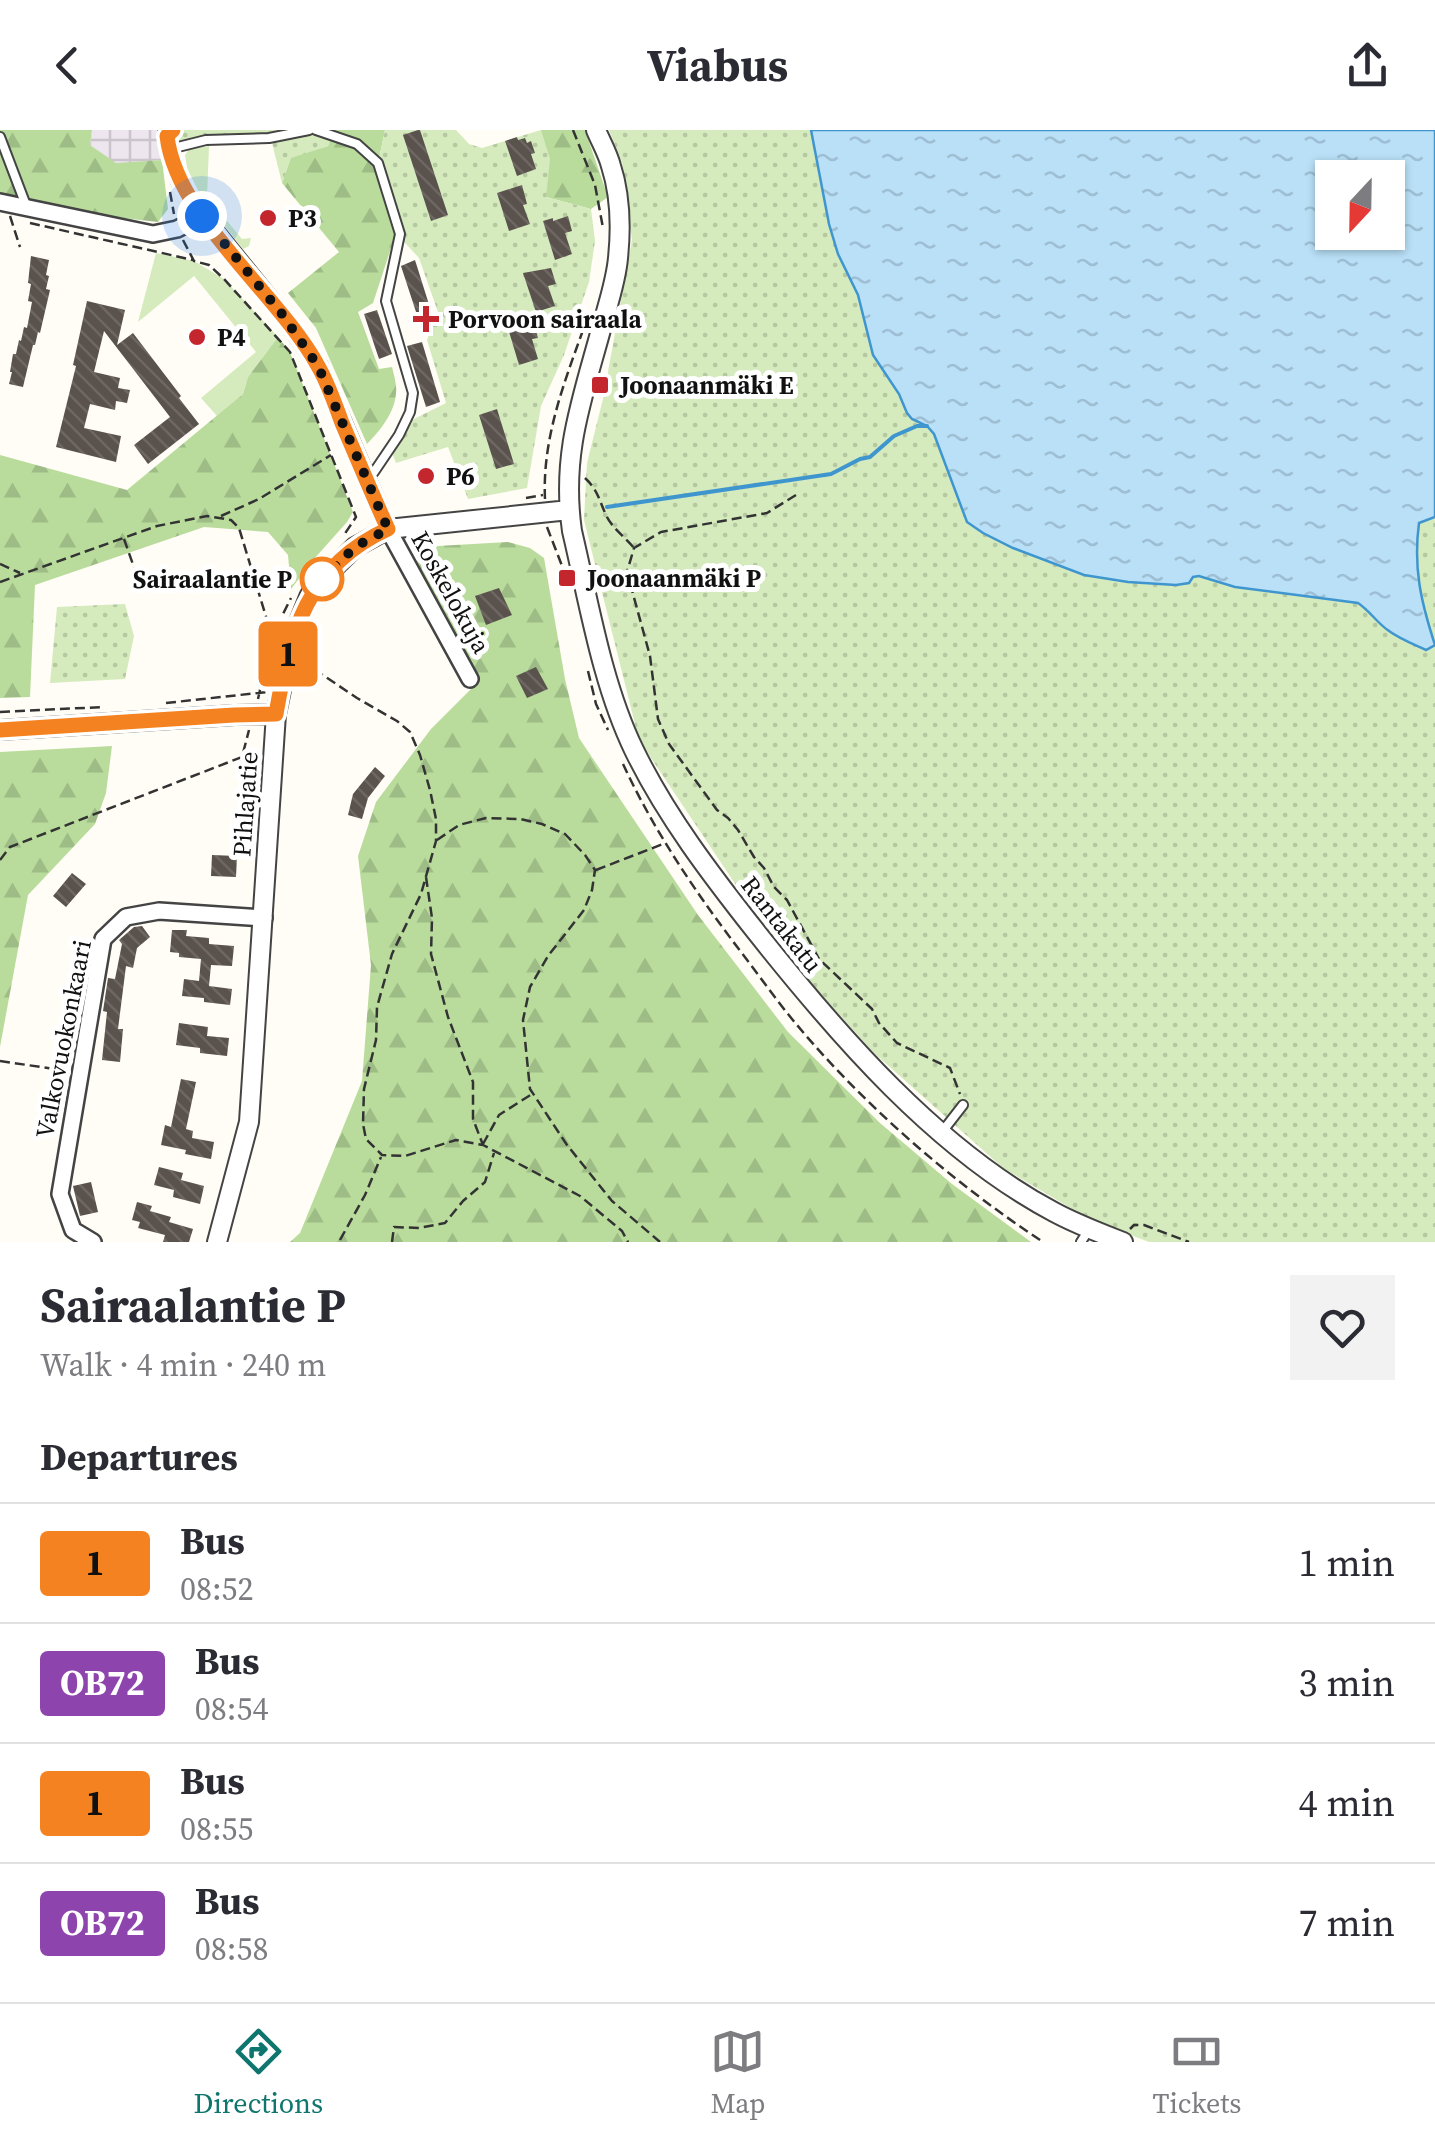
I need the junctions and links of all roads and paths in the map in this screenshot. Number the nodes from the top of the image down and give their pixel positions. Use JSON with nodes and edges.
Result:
{"nodes":[{"id":1,"x":308,"y":130,"type":"edge"},
{"id":2,"x":316,"y":130,"type":"edge"},
{"id":3,"x":573,"y":130,"type":"edge"},
{"id":4,"x":596,"y":130,"type":"edge"},
{"id":5,"x":169,"y":136,"type":"edge"},
{"id":6,"x":0,"y":137,"type":"edge"},
{"id":7,"x":170,"y":193,"type":"dead end"},
{"id":8,"x":0,"y":202,"type":"edge"},
{"id":9,"x":27,"y":208,"type":"junction"},
{"id":10,"x":202,"y":216,"type":"junction"},
{"id":11,"x":0,"y":217,"type":"edge"},
{"id":12,"x":10,"y":219,"type":"junction"},
{"id":13,"x":177,"y":229,"type":"junction"},
{"id":14,"x":605,"y":238,"type":"dead end"},
{"id":15,"x":20,"y":247,"type":"dead end"},
{"id":16,"x":194,"y":261,"type":"junction"},
{"id":17,"x":588,"y":318,"type":"dead end"},
{"id":18,"x":331,"y":455,"type":"junction"},
{"id":19,"x":582,"y":476,"type":"dead end"},
{"id":20,"x":366,"y":479,"type":"junction"},
{"id":21,"x":796,"y":495,"type":"dead end"},
{"id":22,"x":569,"y":510,"type":"junction"},
{"id":23,"x":546,"y":512,"type":"junction"},
{"id":24,"x":220,"y":516,"type":"junction"},
{"id":25,"x":388,"y":529,"type":"junction"},
{"id":26,"x":346,"y":534,"type":"dead end"},
{"id":27,"x":123,"y":538,"type":"junction"},
{"id":28,"x":634,"y":548,"type":"junction"},
{"id":29,"x":0,"y":564,"type":"edge"},
{"id":30,"x":136,"y":573,"type":"dead end"},
{"id":31,"x":22,"y":574,"type":"junction"},
{"id":32,"x":567,"y":578,"type":"dead end"},
{"id":33,"x":0,"y":582,"type":"edge"},
{"id":34,"x":294,"y":592,"type":"dead end"},
{"id":35,"x":272,"y":636,"type":"junction"},
{"id":36,"x":297,"y":658,"type":"dead end"},
{"id":37,"x":588,"y":668,"type":"dead end"},
{"id":38,"x":470,"y":679,"type":"dead end"},
{"id":39,"x":260,"y":691,"type":"junction"},
{"id":40,"x":280,"y":693,"type":"junction"},
{"id":41,"x":153,"y":705,"type":"dead end"},
{"id":42,"x":115,"y":707,"type":"dead end"},
{"id":43,"x":0,"y":712,"type":"edge"},
{"id":44,"x":254,"y":714,"type":"junction"},
{"id":45,"x":276,"y":714,"type":"junction"},
{"id":46,"x":0,"y":730,"type":"edge"},
{"id":47,"x":612,"y":739,"type":"dead end"},
{"id":48,"x":620,"y":757,"type":"dead end"},
{"id":49,"x":436,"y":841,"type":"junction"},
{"id":50,"x":666,"y":844,"type":"junction"},
{"id":51,"x":0,"y":860,"type":"edge"},
{"id":52,"x":594,"y":870,"type":"junction"},
{"id":53,"x":426,"y":876,"type":"junction"},
{"id":54,"x":264,"y":918,"type":"junction"},
{"id":55,"x":0,"y":1061,"type":"edge"},
{"id":56,"x":80,"y":1073,"type":"junction"},
{"id":57,"x":533,"y":1093,"type":"junction"},
{"id":58,"x":964,"y":1105,"type":"joint"},
{"id":59,"x":942,"y":1132,"type":"junction"},
{"id":60,"x":483,"y":1145,"type":"junction"},
{"id":61,"x":494,"y":1152,"type":"junction"},
{"id":62,"x":382,"y":1155,"type":"junction"},
{"id":63,"x":1086,"y":1235,"type":"edge"},
{"id":64,"x":93,"y":1242,"type":"edge"},
{"id":65,"x":217,"y":1242,"type":"edge"},
{"id":66,"x":340,"y":1242,"type":"edge"},
{"id":67,"x":392,"y":1242,"type":"edge"},
{"id":68,"x":628,"y":1242,"type":"edge"},
{"id":69,"x":660,"y":1242,"type":"edge"},
{"id":70,"x":1043,"y":1242,"type":"edge"},
{"id":71,"x":1122,"y":1242,"type":"edge"},
{"id":72,"x":1188,"y":1242,"type":"edge"}],
"edges":[{"from":1,"to":5,"type":"lane"},
{"from":2,"to":20,"type":"lane"},
{"from":3,"to":14,"type":"path"},
{"from":4,"to":22,"type":"street","name":"Rantakatu"},
{"from":5,"to":10,"type":"street","name":"Koskelokuja"},
{"from":6,"to":9,"type":"lane"},
{"from":7,"to":13,"type":"path"},
{"from":8,"to":9,"type":"street"},
{"from":9,"to":13,"type":"street"},
{"from":10,"to":13,"type":"street"},
{"from":10,"to":20,"type":"street","name":"Koskelokuja"},
{"from":11,"to":12,"type":"path"},
{"from":12,"to":15,"type":"path"},
{"from":12,"to":16,"type":"path"},
{"from":13,"to":16,"type":"path"},
{"from":16,"to":18,"type":"path"},
{"from":17,"to":23,"type":"path"},
{"from":18,"to":24,"type":"path"},
{"from":18,"to":26,"type":"path"},
{"from":19,"to":28,"type":"path"},
{"from":20,"to":25,"type":"street","name":"Koskelokuja"},
{"from":21,"to":28,"type":"path"},
{"from":22,"to":23,"type":"street","name":"Pihlajatie"},
{"from":22,"to":59,"type":"street","name":"Rantakatu"},
{"from":23,"to":25,"type":"street","name":"Pihlajatie"},
{"from":23,"to":32,"type":"path"},
{"from":24,"to":27,"type":"path"},
{"from":24,"to":35,"type":"path"},
{"from":25,"to":38,"type":"street","name":"Koskelokuja"},
{"from":25,"to":40,"type":"street","name":"Pihlajatie"},
{"from":27,"to":30,"type":"path"},
{"from":27,"to":31,"type":"path"},
{"from":28,"to":58,"type":"path"},
{"from":29,"to":31,"type":"path"},
{"from":31,"to":33,"type":"path"},
{"from":34,"to":35,"type":"path"},
{"from":35,"to":39,"type":"path"},
{"from":36,"to":49,"type":"path"},
{"from":37,"to":47,"type":"path"},
{"from":39,"to":40,"type":"path"},
{"from":39,"to":41,"type":"path"},
{"from":39,"to":44,"type":"path"},
{"from":40,"to":45,"type":"street","name":"Pihlajatie"},
{"from":42,"to":43,"type":"path"},
{"from":44,"to":45,"type":"street"},
{"from":44,"to":46,"type":"street"},
{"from":44,"to":51,"type":"path"},
{"from":45,"to":54,"type":"street","name":"Pihlajatie"},
{"from":48,"to":50,"type":"path"},
{"from":49,"to":52,"type":"path"},
{"from":49,"to":53,"type":"path"},
{"from":50,"to":52,"type":"path"},
{"from":50,"to":70,"type":"path"},
{"from":52,"to":57,"type":"path"},
{"from":53,"to":60,"type":"path"},
{"from":53,"to":62,"type":"path"},
{"from":54,"to":56,"type":"street","name":"Valkovuokonkaari"},
{"from":54,"to":65,"type":"street","name":"Pihlajatie"},
{"from":55,"to":56,"type":"path"},
{"from":56,"to":64,"type":"street","name":"Valkovuokonkaari"},
{"from":57,"to":60,"type":"path"},
{"from":57,"to":69,"type":"path"},
{"from":58,"to":59,"type":"lane"},
{"from":59,"to":63,"type":"street","name":"Rantakatu"},
{"from":60,"to":61,"type":"path"},
{"from":60,"to":62,"type":"path"},
{"from":61,"to":67,"type":"path"},
{"from":61,"to":68,"type":"path"},
{"from":62,"to":66,"type":"path"},
{"from":63,"to":71,"type":"street","name":"Rantakatu"},
{"from":71,"to":72,"type":"path"}]}
